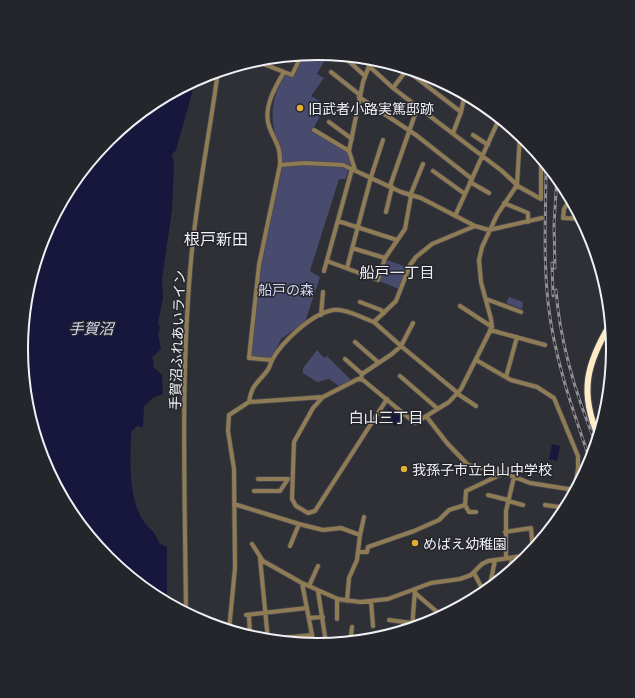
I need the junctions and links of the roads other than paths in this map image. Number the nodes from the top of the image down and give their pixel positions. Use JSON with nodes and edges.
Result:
{"nodes":[{"id":1,"x":299,"y":60,"type":"edge"},
{"id":2,"x":349,"y":61,"type":"edge"},
{"id":3,"x":265,"y":64,"type":"edge"},
{"id":4,"x":369,"y":66,"type":"joint"},
{"id":5,"x":284,"y":72,"type":"junction"},
{"id":6,"x":331,"y":72,"type":"dead end"},
{"id":7,"x":405,"y":73,"type":"edge"},
{"id":8,"x":364,"y":76,"type":"junction"},
{"id":9,"x":416,"y":77,"type":"edge"},
{"id":10,"x":217,"y":78,"type":"edge"},
{"id":11,"x":393,"y":88,"type":"junction"},
{"id":12,"x":359,"y":96,"type":"junction"},
{"id":13,"x":464,"y":99,"type":"edge"},
{"id":14,"x":418,"y":106,"type":"junction"},
{"id":15,"x":461,"y":112,"type":"junction"},
{"id":16,"x":329,"y":122,"type":"dead end"},
{"id":17,"x":498,"y":122,"type":"edge"},
{"id":18,"x":314,"y":130,"type":"dead end"},
{"id":19,"x":409,"y":131,"type":"junction"},
{"id":20,"x":453,"y":133,"type":"junction"},
{"id":21,"x":473,"y":135,"type":"dead end"},
{"id":22,"x":352,"y":139,"type":"junction"},
{"id":23,"x":383,"y":140,"type":"dead end"},
{"id":24,"x":519,"y":142,"type":"edge"},
{"id":25,"x":488,"y":145,"type":"junction"},
{"id":26,"x":349,"y":151,"type":"junction"},
{"id":27,"x":482,"y":157,"type":"junction"},
{"id":28,"x":423,"y":164,"type":"dead end"},
{"id":29,"x":280,"y":165,"type":"junction"},
{"id":30,"x":541,"y":166,"type":"edge"},
{"id":31,"x":353,"y":170,"type":"junction"},
{"id":32,"x":433,"y":171,"type":"dead end"},
{"id":33,"x":371,"y":177,"type":"junction"},
{"id":34,"x":471,"y":181,"type":"junction"},
{"id":35,"x":516,"y":185,"type":"junction"},
{"id":36,"x":391,"y":186,"type":"junction"},
{"id":37,"x":488,"y":193,"type":"dead end"},
{"id":38,"x":465,"y":194,"type":"junction"},
{"id":39,"x":411,"y":196,"type":"junction"},
{"id":40,"x":568,"y":203,"type":"edge"},
{"id":41,"x":504,"y":204,"type":"junction"},
{"id":42,"x":386,"y":212,"type":"dead end"},
{"id":43,"x":455,"y":216,"type":"junction"},
{"id":44,"x":542,"y":218,"type":"dead end"},
{"id":45,"x":576,"y":219,"type":"edge"},
{"id":46,"x":338,"y":221,"type":"junction"},
{"id":47,"x":528,"y":222,"type":"junction"},
{"id":48,"x":475,"y":226,"type":"junction"},
{"id":49,"x":358,"y":227,"type":"junction"},
{"id":50,"x":489,"y":230,"type":"junction"},
{"id":51,"x":398,"y":240,"type":"junction"},
{"id":52,"x":352,"y":248,"type":"junction"},
{"id":53,"x":385,"y":258,"type":"junction"},
{"id":54,"x":327,"y":261,"type":"junction"},
{"id":55,"x":347,"y":268,"type":"junction"},
{"id":56,"x":324,"y":271,"type":"dead end"},
{"id":57,"x":324,"y":292,"type":"dead end"},
{"id":58,"x":486,"y":299,"type":"junction"},
{"id":59,"x":360,"y":302,"type":"dead end"},
{"id":60,"x":460,"y":306,"type":"dead end"},
{"id":61,"x":521,"y":312,"type":"dead end"},
{"id":62,"x":384,"y":313,"type":"junction"},
{"id":63,"x":321,"y":315,"type":"junction"},
{"id":64,"x":374,"y":322,"type":"junction"},
{"id":65,"x":413,"y":323,"type":"dead end"},
{"id":66,"x":491,"y":329,"type":"junction"},
{"id":67,"x":606,"y":332,"type":"edge"},
{"id":68,"x":517,"y":337,"type":"junction"},
{"id":69,"x":355,"y":342,"type":"dead end"},
{"id":70,"x":545,"y":345,"type":"dead end"},
{"id":71,"x":401,"y":346,"type":"junction"},
{"id":72,"x":345,"y":359,"type":"dead end"},
{"id":73,"x":272,"y":360,"type":"junction"},
{"id":74,"x":476,"y":360,"type":"junction"},
{"id":75,"x":379,"y":363,"type":"junction"},
{"id":76,"x":362,"y":374,"type":"junction"},
{"id":77,"x":400,"y":376,"type":"dead end"},
{"id":78,"x":506,"y":377,"type":"junction"},
{"id":79,"x":361,"y":379,"type":"junction"},
{"id":80,"x":458,"y":394,"type":"junction"},
{"id":81,"x":323,"y":397,"type":"junction"},
{"id":82,"x":387,"y":399,"type":"junction"},
{"id":83,"x":249,"y":402,"type":"junction"},
{"id":84,"x":476,"y":406,"type":"dead end"},
{"id":85,"x":438,"y":409,"type":"junction"},
{"id":86,"x":426,"y":416,"type":"junction"},
{"id":87,"x":597,"y":425,"type":"edge"},
{"id":88,"x":504,"y":473,"type":"junction"},
{"id":89,"x":514,"y":477,"type":"junction"},
{"id":90,"x":577,"y":478,"type":"edge"},
{"id":91,"x":258,"y":479,"type":"dead end"},
{"id":92,"x":290,"y":479,"type":"junction"},
{"id":93,"x":570,"y":489,"type":"edge"},
{"id":94,"x":254,"y":492,"type":"dead end"},
{"id":95,"x":488,"y":495,"type":"dead end"},
{"id":96,"x":508,"y":500,"type":"junction"},
{"id":97,"x":234,"y":504,"type":"junction"},
{"id":98,"x":465,"y":505,"type":"junction"},
{"id":99,"x":523,"y":505,"type":"dead end"},
{"id":100,"x":545,"y":505,"type":"dead end"},
{"id":101,"x":560,"y":507,"type":"edge"},
{"id":102,"x":476,"y":512,"type":"dead end"},
{"id":103,"x":364,"y":517,"type":"dead end"},
{"id":104,"x":299,"y":524,"type":"junction"},
{"id":105,"x":505,"y":532,"type":"junction"},
{"id":106,"x":360,"y":535,"type":"junction"},
{"id":107,"x":532,"y":543,"type":"edge"},
{"id":108,"x":252,"y":544,"type":"dead end"},
{"id":109,"x":290,"y":546,"type":"dead end"},
{"id":110,"x":359,"y":552,"type":"junction"},
{"id":111,"x":519,"y":557,"type":"edge"},
{"id":112,"x":260,"y":558,"type":"junction"},
{"id":113,"x":506,"y":558,"type":"junction"},
{"id":114,"x":512,"y":558,"type":"junction"},
{"id":115,"x":495,"y":560,"type":"junction"},
{"id":116,"x":511,"y":564,"type":"edge"},
{"id":117,"x":318,"y":566,"type":"dead end"},
{"id":118,"x":474,"y":573,"type":"junction"},
{"id":119,"x":491,"y":581,"type":"edge"},
{"id":120,"x":302,"y":583,"type":"junction"},
{"id":121,"x":309,"y":586,"type":"junction"},
{"id":122,"x":482,"y":588,"type":"edge"},
{"id":123,"x":318,"y":590,"type":"junction"},
{"id":124,"x":415,"y":592,"type":"junction"},
{"id":125,"x":337,"y":599,"type":"junction"},
{"id":126,"x":347,"y":601,"type":"junction"},
{"id":127,"x":371,"y":601,"type":"junction"},
{"id":128,"x":186,"y":607,"type":"edge"},
{"id":129,"x":307,"y":608,"type":"junction"},
{"id":130,"x":438,"y":612,"type":"edge"},
{"id":131,"x":265,"y":613,"type":"junction"},
{"id":132,"x":323,"y":617,"type":"junction"},
{"id":133,"x":309,"y":618,"type":"junction"},
{"id":134,"x":337,"y":619,"type":"dead end"},
{"id":135,"x":389,"y":620,"type":"dead end"},
{"id":136,"x":412,"y":623,"type":"joint"},
{"id":137,"x":230,"y":625,"type":"edge"},
{"id":138,"x":352,"y":626,"type":"dead end"},
{"id":139,"x":373,"y":626,"type":"dead end"},
{"id":140,"x":249,"y":630,"type":"edge"},
{"id":141,"x":266,"y":634,"type":"edge"},
{"id":142,"x":312,"y":635,"type":"junction"},
{"id":143,"x":351,"y":636,"type":"edge"},
{"id":144,"x":292,"y":637,"type":"edge"},
{"id":145,"x":313,"y":638,"type":"edge"},
{"id":146,"x":325,"y":638,"type":"edge"}],
"edges":[{"from":1,"to":5,"type":"street"},
{"from":2,"to":8,"type":"street"},
{"from":3,"to":5,"type":"street"},
{"from":4,"to":8,"type":"street"},
{"from":4,"to":11,"type":"street"},
{"from":5,"to":29,"type":"street"},
{"from":6,"to":12,"type":"street"},
{"from":7,"to":11,"type":"street"},
{"from":8,"to":12,"type":"street"},
{"from":9,"to":15,"type":"street"},
{"from":10,"to":128,"type":"street","name":"手賀沼ふれあいライン"},
{"from":11,"to":14,"type":"street"},
{"from":12,"to":19,"type":"street"},
{"from":12,"to":22,"type":"street"},
{"from":13,"to":15,"type":"street"},
{"from":14,"to":19,"type":"street"},
{"from":14,"to":20,"type":"street"},
{"from":15,"to":20,"type":"street"},
{"from":16,"to":22,"type":"street"},
{"from":17,"to":25,"type":"street"},
{"from":18,"to":26,"type":"street"},
{"from":19,"to":34,"type":"street"},
{"from":19,"to":36,"type":"street"},
{"from":20,"to":27,"type":"street"},
{"from":21,"to":25,"type":"street"},
{"from":22,"to":26,"type":"street"},
{"from":23,"to":33,"type":"street"},
{"from":24,"to":35,"type":"street"},
{"from":25,"to":27,"type":"street"},
{"from":26,"to":31,"type":"street"},
{"from":27,"to":34,"type":"street"},
{"from":27,"to":35,"type":"street"},
{"from":28,"to":39,"type":"street"},
{"from":29,"to":31,"type":"street"},
{"from":29,"to":73,"type":"street"},
{"from":30,"to":35,"type":"street"},
{"from":31,"to":33,"type":"street"},
{"from":31,"to":46,"type":"street"},
{"from":32,"to":38,"type":"street"},
{"from":33,"to":36,"type":"street"},
{"from":33,"to":49,"type":"street"},
{"from":34,"to":37,"type":"street"},
{"from":34,"to":38,"type":"street"},
{"from":35,"to":41,"type":"street"},
{"from":36,"to":39,"type":"street"},
{"from":36,"to":42,"type":"street"},
{"from":38,"to":43,"type":"street"},
{"from":39,"to":43,"type":"street"},
{"from":39,"to":51,"type":"street"},
{"from":40,"to":45,"type":"street"},
{"from":41,"to":47,"type":"street"},
{"from":41,"to":50,"type":"street"},
{"from":43,"to":48,"type":"street"},
{"from":44,"to":47,"type":"street"},
{"from":46,"to":49,"type":"street"},
{"from":46,"to":54,"type":"street"},
{"from":47,"to":50,"type":"street"},
{"from":48,"to":50,"type":"street"},
{"from":48,"to":62,"type":"street"},
{"from":49,"to":51,"type":"street"},
{"from":49,"to":52,"type":"street"},
{"from":50,"to":58,"type":"street"},
{"from":51,"to":53,"type":"street"},
{"from":52,"to":53,"type":"street"},
{"from":52,"to":55,"type":"street"},
{"from":53,"to":55,"type":"street"},
{"from":54,"to":55,"type":"street"},
{"from":54,"to":56,"type":"street"},
{"from":57,"to":63,"type":"street"},
{"from":58,"to":61,"type":"street"},
{"from":58,"to":66,"type":"street"},
{"from":59,"to":62,"type":"street"},
{"from":60,"to":66,"type":"street"},
{"from":62,"to":64,"type":"street"},
{"from":63,"to":64,"type":"street"},
{"from":63,"to":73,"type":"street"},
{"from":64,"to":71,"type":"street"},
{"from":65,"to":71,"type":"street"},
{"from":66,"to":68,"type":"street"},
{"from":66,"to":74,"type":"street"},
{"from":67,"to":87,"type":"highway"},
{"from":68,"to":70,"type":"street"},
{"from":68,"to":78,"type":"street"},
{"from":69,"to":75,"type":"street"},
{"from":71,"to":75,"type":"street"},
{"from":71,"to":80,"type":"street"},
{"from":72,"to":76,"type":"street"},
{"from":73,"to":83,"type":"street"},
{"from":74,"to":78,"type":"street"},
{"from":74,"to":80,"type":"street"},
{"from":75,"to":76,"type":"street"},
{"from":76,"to":79,"type":"street"},
{"from":77,"to":85,"type":"street"},
{"from":78,"to":90,"type":"street"},
{"from":79,"to":81,"type":"street"},
{"from":79,"to":82,"type":"street"},
{"from":80,"to":84,"type":"street"},
{"from":80,"to":85,"type":"street"},
{"from":81,"to":83,"type":"street"},
{"from":81,"to":92,"type":"street"},
{"from":82,"to":86,"type":"street"},
{"from":82,"to":92,"type":"street"},
{"from":83,"to":97,"type":"street"},
{"from":85,"to":86,"type":"street"},
{"from":86,"to":88,"type":"street"},
{"from":88,"to":89,"type":"street"},
{"from":88,"to":98,"type":"street"},
{"from":89,"to":93,"type":"street"},
{"from":89,"to":96,"type":"street"},
{"from":91,"to":92,"type":"street"},
{"from":92,"to":94,"type":"street"},
{"from":95,"to":96,"type":"street"},
{"from":96,"to":99,"type":"street"},
{"from":96,"to":105,"type":"street"},
{"from":97,"to":104,"type":"street"},
{"from":97,"to":137,"type":"street"},
{"from":98,"to":102,"type":"street"},
{"from":98,"to":110,"type":"street"},
{"from":100,"to":101,"type":"street"},
{"from":103,"to":106,"type":"street"},
{"from":104,"to":106,"type":"street"},
{"from":104,"to":109,"type":"street"},
{"from":105,"to":107,"type":"street"},
{"from":105,"to":113,"type":"street"},
{"from":106,"to":110,"type":"street"},
{"from":108,"to":112,"type":"street"},
{"from":110,"to":126,"type":"street"},
{"from":111,"to":114,"type":"street"},
{"from":112,"to":120,"type":"street"},
{"from":112,"to":131,"type":"street"},
{"from":113,"to":114,"type":"street"},
{"from":113,"to":115,"type":"street"},
{"from":114,"to":116,"type":"street"},
{"from":115,"to":118,"type":"street"},
{"from":115,"to":119,"type":"street"},
{"from":117,"to":121,"type":"street"},
{"from":118,"to":122,"type":"street"},
{"from":118,"to":124,"type":"street"},
{"from":120,"to":121,"type":"street"},
{"from":120,"to":129,"type":"street"},
{"from":121,"to":123,"type":"street"},
{"from":123,"to":125,"type":"street"},
{"from":123,"to":132,"type":"street"},
{"from":124,"to":127,"type":"street"},
{"from":124,"to":130,"type":"street"},
{"from":124,"to":136,"type":"street"},
{"from":125,"to":126,"type":"street"},
{"from":125,"to":134,"type":"street"},
{"from":126,"to":127,"type":"street"},
{"from":127,"to":139,"type":"street"},
{"from":129,"to":131,"type":"street"},
{"from":129,"to":133,"type":"street"},
{"from":131,"to":140,"type":"street"},
{"from":131,"to":141,"type":"street"},
{"from":132,"to":133,"type":"street"},
{"from":132,"to":146,"type":"street"},
{"from":133,"to":142,"type":"street"},
{"from":135,"to":136,"type":"street"},
{"from":138,"to":143,"type":"street"},
{"from":142,"to":144,"type":"street"},
{"from":142,"to":145,"type":"street"}]}
